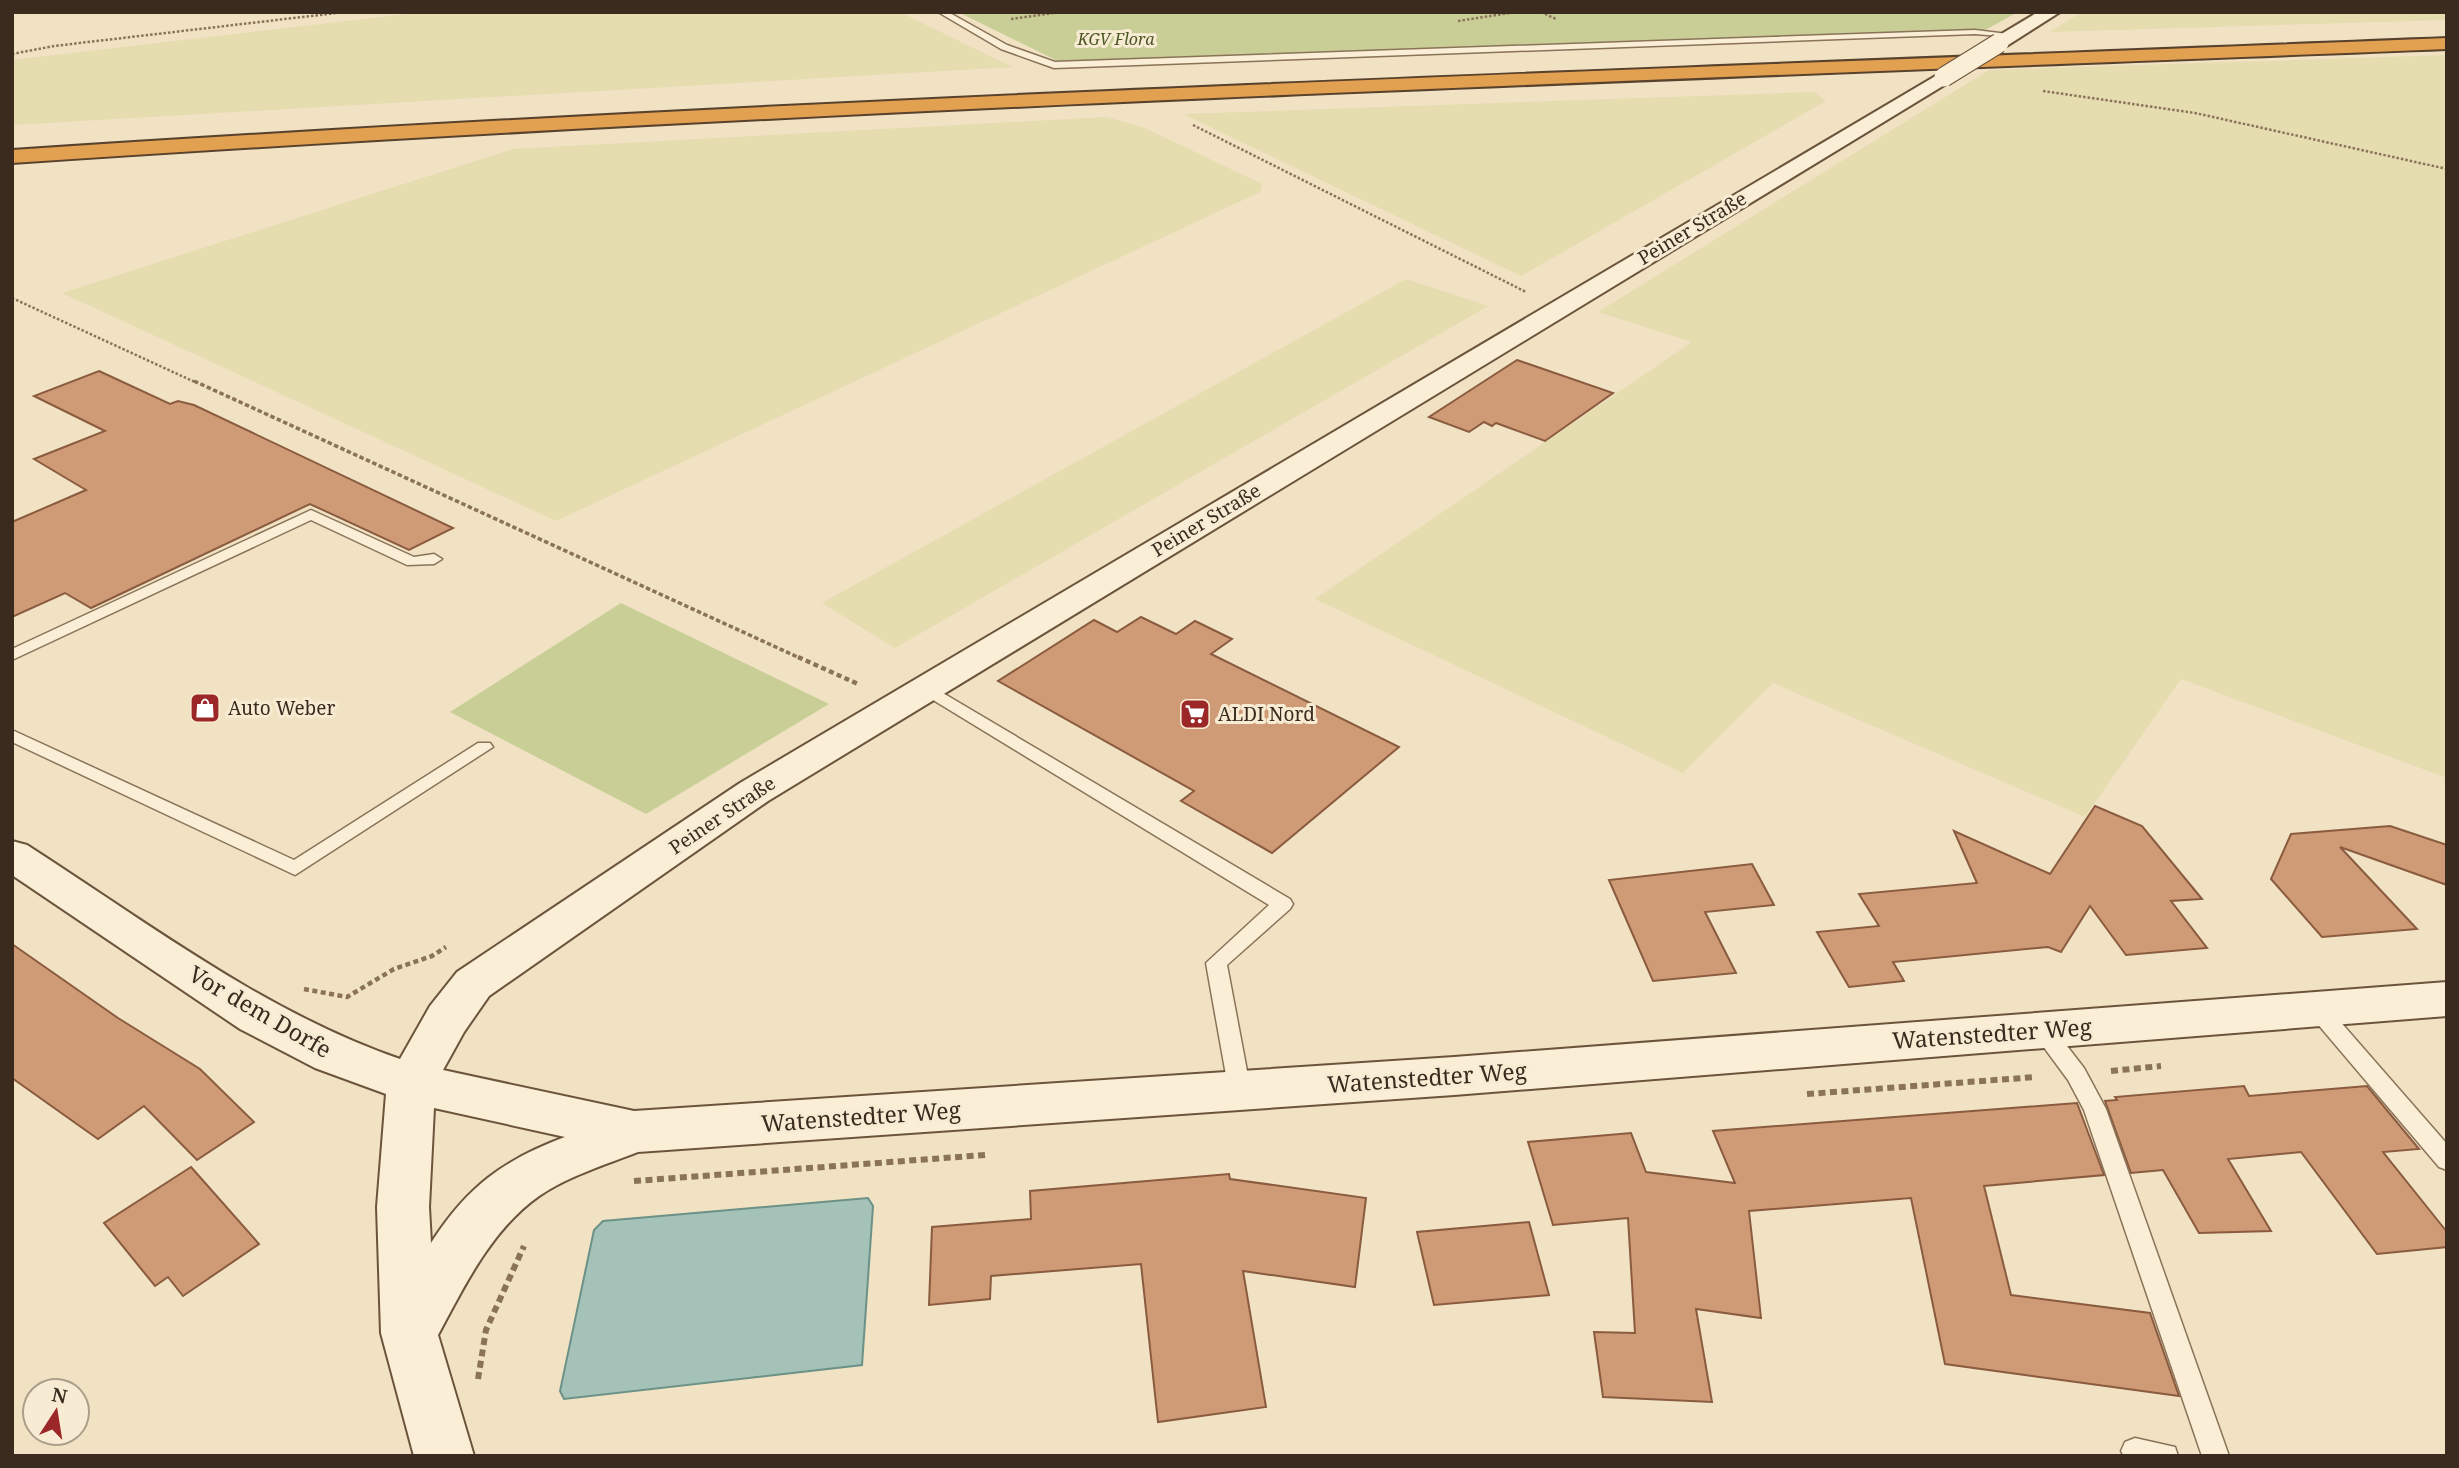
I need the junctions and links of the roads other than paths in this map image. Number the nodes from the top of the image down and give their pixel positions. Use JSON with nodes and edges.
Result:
{"nodes":[{"id":1,"x":942,"y":12,"type":"edge"},
{"id":2,"x":2051,"y":12,"type":"edge"},
{"id":3,"x":2447,"y":32,"type":"edge"},
{"id":4,"x":2006,"y":39,"type":"junction"},
{"id":5,"x":2447,"y":43,"type":"edge"},
{"id":6,"x":12,"y":145,"type":"edge"},
{"id":7,"x":12,"y":157,"type":"edge"},
{"id":8,"x":434,"y":559,"type":"dead end"},
{"id":9,"x":12,"y":655,"type":"edge"},
{"id":10,"x":911,"y":696,"type":"junction"},
{"id":11,"x":12,"y":736,"type":"edge"},
{"id":12,"x":484,"y":747,"type":"dead end"},
{"id":13,"x":12,"y":855,"type":"edge"},
{"id":14,"x":32,"y":883,"type":"edge"},
{"id":15,"x":2447,"y":999,"type":"edge"},
{"id":16,"x":2317,"y":1009,"type":"junction"},
{"id":17,"x":2042,"y":1030,"type":"junction"},
{"id":18,"x":411,"y":1083,"type":"junction"},
{"id":19,"x":1240,"y":1092,"type":"junction"},
{"id":20,"x":634,"y":1132,"type":"junction"},
{"id":21,"x":2447,"y":1160,"type":"edge"},
{"id":22,"x":409,"y":1333,"type":"junction"},
{"id":23,"x":441,"y":1446,"type":"edge"},
{"id":24,"x":2135,"y":1451,"type":"dead end"},
{"id":25,"x":2165,"y":1456,"type":"edge"},
{"id":26,"x":2216,"y":1456,"type":"edge"}],
"edges":[{"from":1,"to":4,"type":"lane"},
{"from":2,"to":4,"type":"street","name":"Peiner Straße"},
{"from":3,"to":6,"type":"highway"},
{"from":4,"to":10,"type":"street","name":"Peiner Straße","bridge":true},
{"from":5,"to":7,"type":"highway"},
{"from":8,"to":9,"type":"lane"},
{"from":10,"to":18,"type":"street","name":"Peiner Straße"},
{"from":10,"to":19,"type":"lane"},
{"from":11,"to":12,"type":"lane"},
{"from":13,"to":14,"type":"street","name":"Vor dem Dorfe"},
{"from":14,"to":18,"type":"street","name":"Vor dem Dorfe"},
{"from":15,"to":16,"type":"street","name":"Watenstedter Weg"},
{"from":16,"to":17,"type":"street","name":"Watenstedter Weg"},
{"from":16,"to":21,"type":"lane"},
{"from":17,"to":19,"type":"street","name":"Watenstedter Weg"},
{"from":17,"to":26,"type":"lane"},
{"from":18,"to":20,"type":"street","name":"Watenstedter Weg"},
{"from":18,"to":22,"type":"street"},
{"from":19,"to":20,"type":"street","name":"Watenstedter Weg"},
{"from":20,"to":22,"type":"street"},
{"from":22,"to":23,"type":"street"},
{"from":24,"to":25,"type":"lane"}]}
